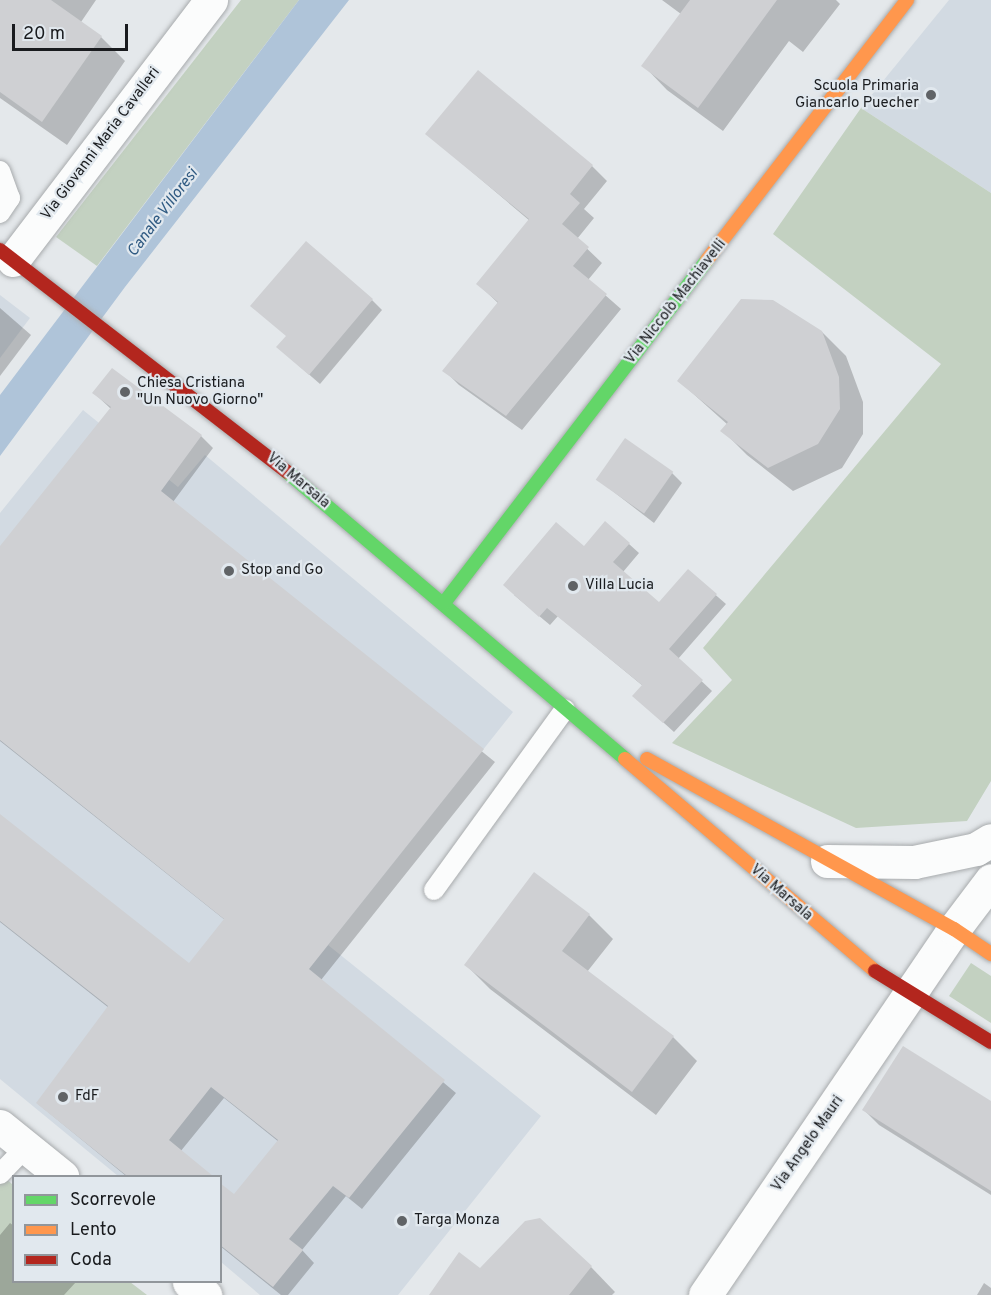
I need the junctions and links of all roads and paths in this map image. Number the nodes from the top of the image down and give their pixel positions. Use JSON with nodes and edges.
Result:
{"nodes":[{"id":1,"x":211,"y":0,"type":"edge"},
{"id":2,"x":907,"y":0,"type":"edge"},
{"id":3,"x":0,"y":171,"type":"edge"},
{"id":4,"x":0,"y":213,"type":"edge"},
{"id":5,"x":6,"y":255,"type":"edge"},
{"id":6,"x":444,"y":603,"type":"junction"},
{"id":7,"x":565,"y":709,"type":"junction"},
{"id":8,"x":586,"y":725,"type":"junction"},
{"id":9,"x":991,"y":840,"type":"edge"},
{"id":10,"x":827,"y":861,"type":"junction"},
{"id":11,"x":991,"y":880,"type":"edge"},
{"id":12,"x":434,"y":890,"type":"dead end"},
{"id":13,"x":954,"y":929,"type":"junction"},
{"id":14,"x":991,"y":954,"type":"edge"},
{"id":15,"x":912,"y":993,"type":"junction"},
{"id":16,"x":991,"y":1042,"type":"edge"},
{"id":17,"x":0,"y":1126,"type":"edge"},
{"id":18,"x":26,"y":1147,"type":"junction"},
{"id":19,"x":0,"y":1174,"type":"edge"},
{"id":20,"x":61,"y":1175,"type":"edge"},
{"id":21,"x":191,"y":1283,"type":"edge"},
{"id":22,"x":205,"y":1295,"type":"edge"},
{"id":23,"x":705,"y":1295,"type":"edge"}],
"edges":[{"from":1,"to":5,"type":"street","name":"Via Giovanni Maria Cavalleri"},
{"from":2,"to":6,"type":"street","name":"Via Niccolò Machiavelli"},
{"from":3,"to":4,"type":"lane"},
{"from":5,"to":6,"type":"street","name":"Via Marsala"},
{"from":6,"to":7,"type":"street","name":"Via Marsala"},
{"from":7,"to":8,"type":"street","name":"Via Marsala"},
{"from":7,"to":12,"type":"lane"},
{"from":8,"to":10,"type":"street","name":"Via Marsala"},
{"from":8,"to":15,"type":"street","name":"Via Marsala"},
{"from":9,"to":10,"type":"street"},
{"from":10,"to":13,"type":"street","name":"Via Marsala"},
{"from":11,"to":13,"type":"street","name":"Via Angelo Mauri"},
{"from":13,"to":14,"type":"street","name":"Via Marsala"},
{"from":13,"to":15,"type":"street","name":"Via Angelo Mauri"},
{"from":15,"to":16,"type":"street","name":"Via Marsala"},
{"from":15,"to":23,"type":"street","name":"Via Angelo Mauri"},
{"from":17,"to":18,"type":"street"},
{"from":18,"to":19,"type":"lane"},
{"from":18,"to":20,"type":"street"},
{"from":21,"to":22,"type":"street"}]}
